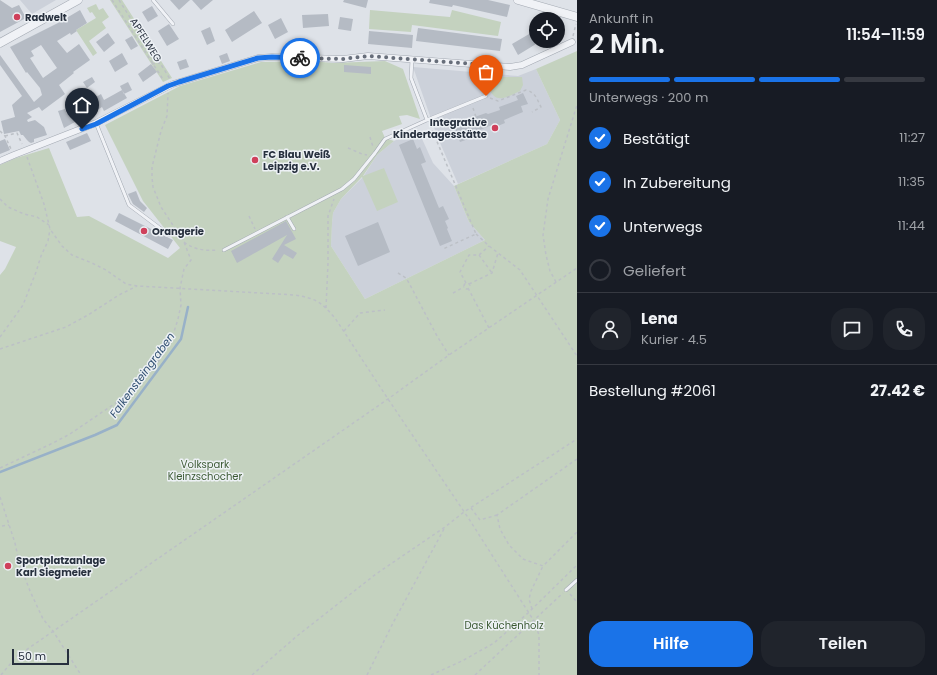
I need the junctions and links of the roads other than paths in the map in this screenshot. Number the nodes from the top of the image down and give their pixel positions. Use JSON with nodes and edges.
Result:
{"nodes":[{"id":1,"x":78,"y":0,"type":"edge"},
{"id":2,"x":153,"y":0,"type":"edge"},
{"id":3,"x":518,"y":0,"type":"edge"},
{"id":4,"x":577,"y":17,"type":"edge"},
{"id":5,"x":173,"y":24,"type":"dead end"},
{"id":6,"x":572,"y":42,"type":"dead end"},
{"id":7,"x":0,"y":43,"type":"edge"},
{"id":8,"x":412,"y":59,"type":"junction"},
{"id":9,"x":488,"y":65,"type":"junction"},
{"id":10,"x":427,"y":120,"type":"junction"},
{"id":11,"x":96,"y":124,"type":"junction"},
{"id":12,"x":0,"y":161,"type":"edge"},
{"id":13,"x":287,"y":217,"type":"junction"},
{"id":14,"x":294,"y":230,"type":"dead end"},
{"id":15,"x":169,"y":235,"type":"dead end"},
{"id":16,"x":224,"y":250,"type":"road end"},
{"id":17,"x":577,"y":580,"type":"edge"},
{"id":18,"x":566,"y":590,"type":"road end"}],
"edges":[{"from":1,"to":7,"type":"street"},
{"from":2,"to":5,"type":"lane"},
{"from":3,"to":4,"type":"street"},
{"from":6,"to":9,"type":"street"},
{"from":8,"to":9,"type":"street"},
{"from":8,"to":10,"type":"lane"},
{"from":8,"to":11,"type":"street"},
{"from":9,"to":10,"type":"lane"},
{"from":10,"to":13,"type":"lane"},
{"from":11,"to":12,"type":"street"},
{"from":11,"to":15,"type":"lane"},
{"from":13,"to":14,"type":"lane"},
{"from":13,"to":16,"type":"lane"},
{"from":17,"to":18,"type":"lane"}]}
